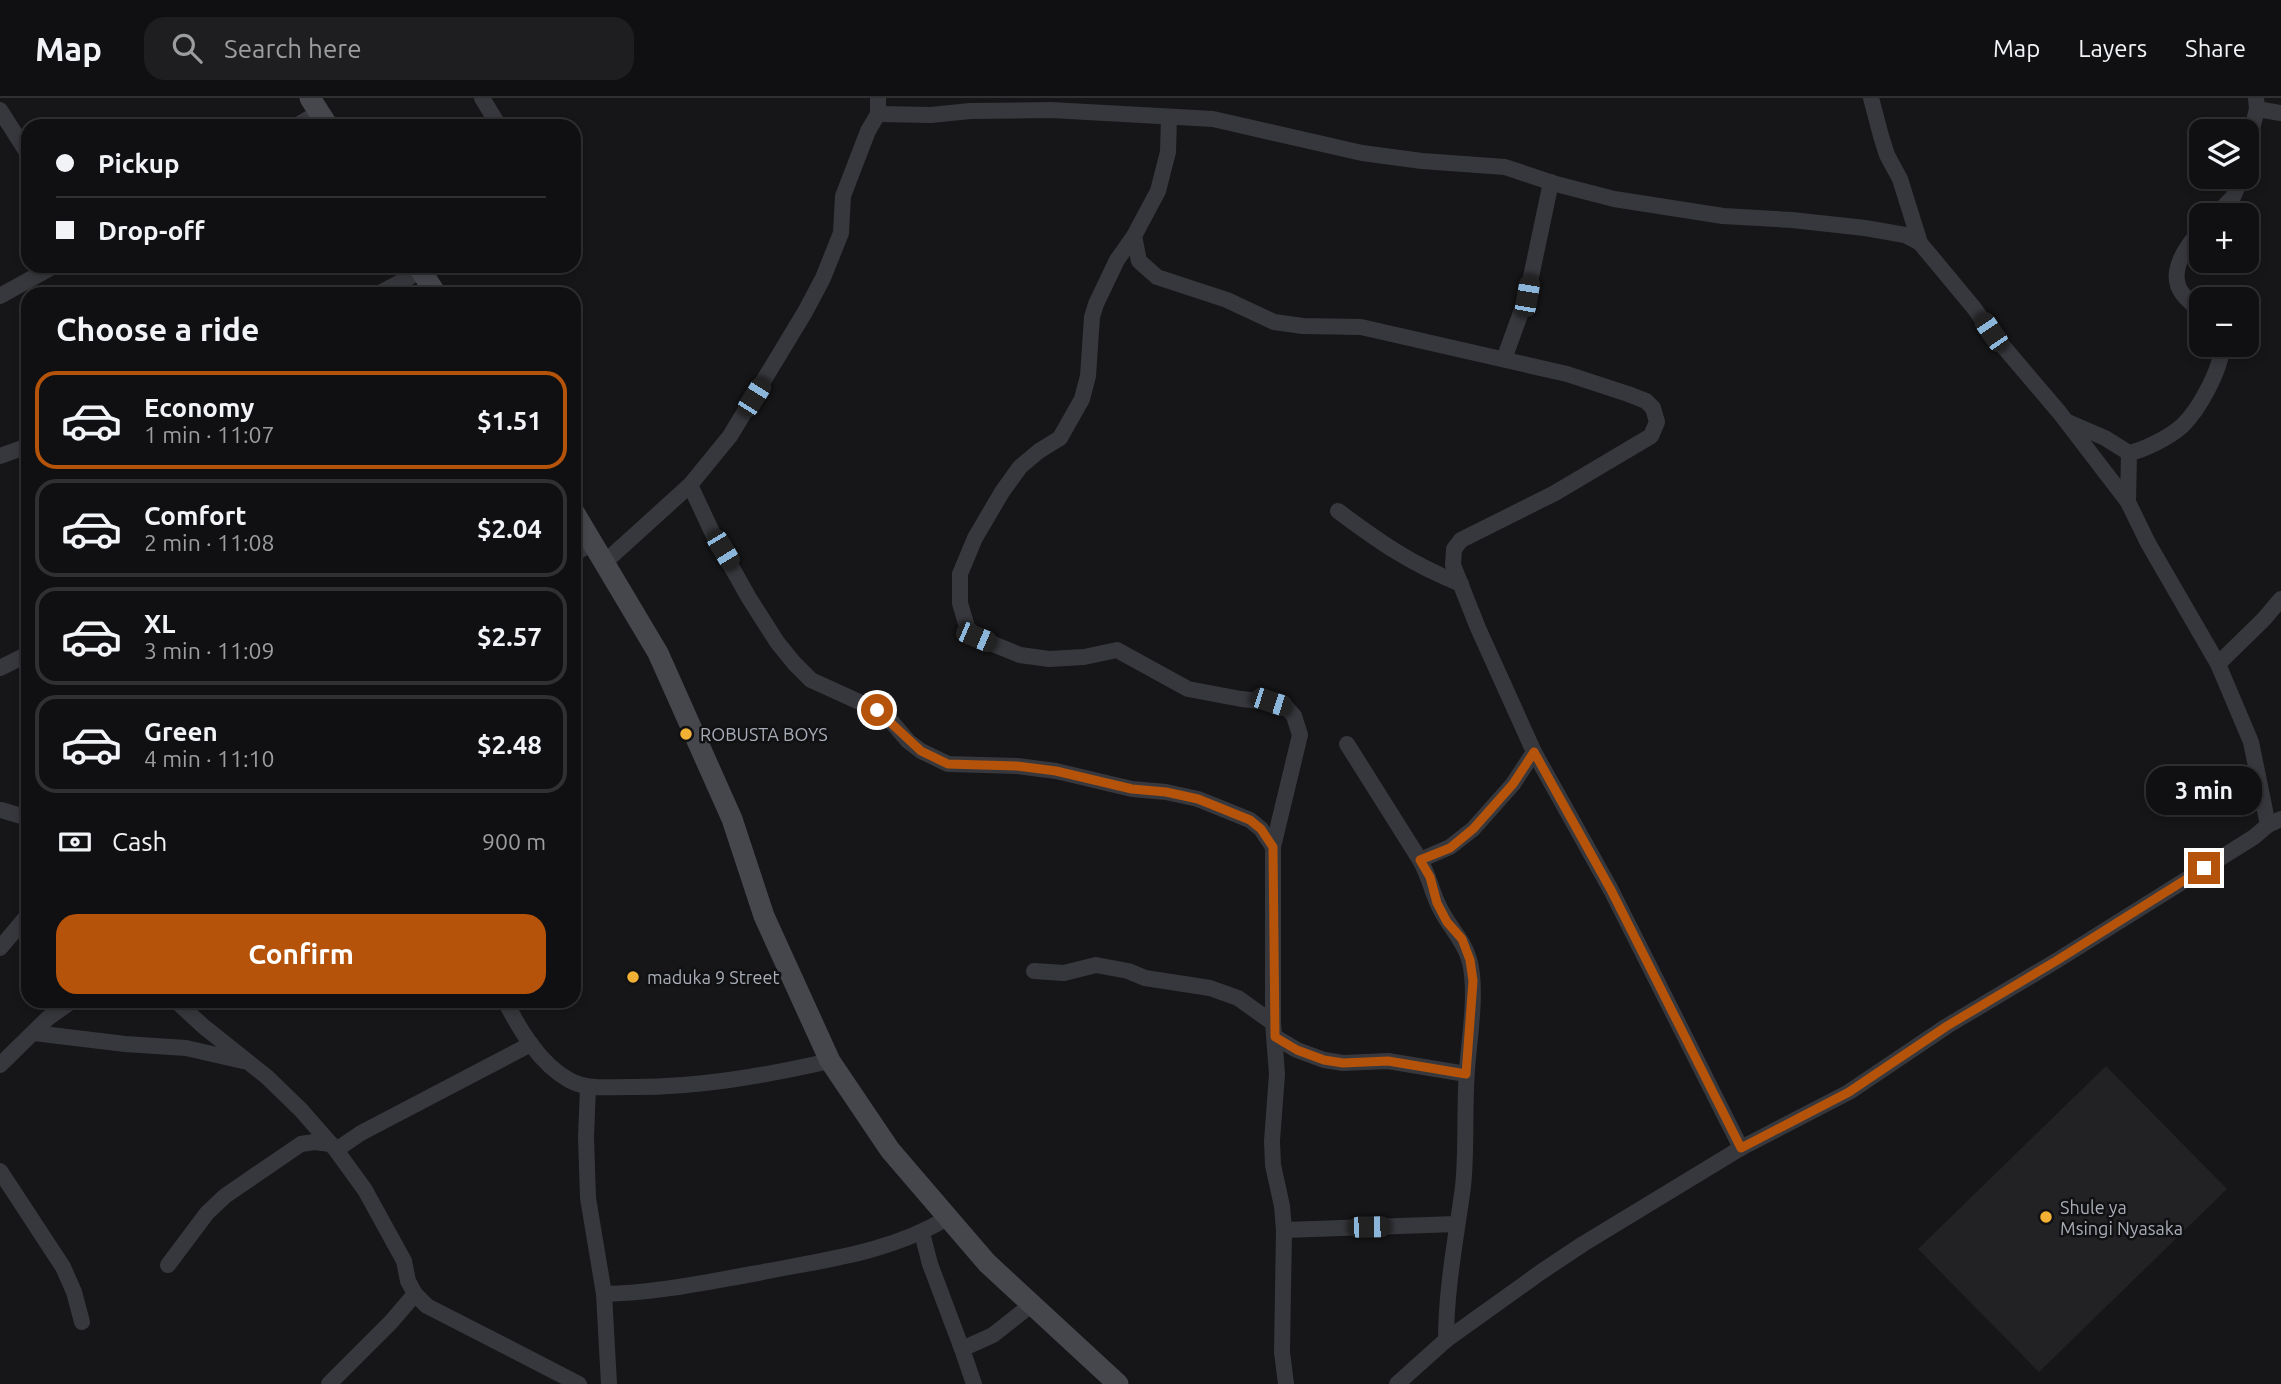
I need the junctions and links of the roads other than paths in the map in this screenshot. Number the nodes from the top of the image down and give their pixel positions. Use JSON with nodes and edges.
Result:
{"nodes":[{"id":1,"x":482,"y":98,"type":"edge"},
{"id":2,"x":1871,"y":98,"type":"edge"},
{"id":3,"x":2257,"y":104,"type":"edge"},
{"id":4,"x":878,"y":106,"type":"edge"},
{"id":5,"x":0,"y":110,"type":"edge"},
{"id":6,"x":2281,"y":114,"type":"edge"},
{"id":7,"x":1169,"y":117,"type":"junction"},
{"id":8,"x":495,"y":119,"type":"edge"},
{"id":9,"x":21,"y":143,"type":"edge"},
{"id":10,"x":1550,"y":182,"type":"junction"},
{"id":11,"x":1134,"y":236,"type":"junction"},
{"id":12,"x":1920,"y":243,"type":"junction"},
{"id":13,"x":2189,"y":247,"type":"edge"},
{"id":14,"x":41,"y":273,"type":"edge"},
{"id":15,"x":412,"y":273,"type":"edge"},
{"id":16,"x":389,"y":287,"type":"edge"},
{"id":17,"x":0,"y":296,"type":"edge"},
{"id":18,"x":2189,"y":300,"type":"edge"},
{"id":19,"x":2220,"y":357,"type":"edge"},
{"id":20,"x":1504,"y":359,"type":"junction"},
{"id":21,"x":2066,"y":421,"type":"junction"},
{"id":22,"x":21,"y":447,"type":"edge"},
{"id":23,"x":2,"y":449,"type":"edge"},
{"id":24,"x":2129,"y":453,"type":"junction"},
{"id":25,"x":690,"y":485,"type":"junction"},
{"id":26,"x":2128,"y":502,"type":"junction"},
{"id":27,"x":1338,"y":511,"type":"dead end"},
{"id":28,"x":581,"y":523,"type":"edge"},
{"id":29,"x":593,"y":542,"type":"junction"},
{"id":30,"x":581,"y":550,"type":"edge"},
{"id":31,"x":605,"y":562,"type":"junction"},
{"id":32,"x":1461,"y":584,"type":"junction"},
{"id":33,"x":2281,"y":599,"type":"edge"},
{"id":34,"x":21,"y":658,"type":"edge"},
{"id":35,"x":2218,"y":664,"type":"junction"},
{"id":36,"x":0,"y":668,"type":"edge"},
{"id":37,"x":1347,"y":744,"type":"dead end"},
{"id":38,"x":1534,"y":752,"type":"junction"},
{"id":39,"x":1,"y":810,"type":"edge"},
{"id":40,"x":21,"y":816,"type":"edge"},
{"id":41,"x":2275,"y":822,"type":"edge"},
{"id":42,"x":1273,"y":847,"type":"junction"},
{"id":43,"x":1420,"y":860,"type":"junction"},
{"id":44,"x":21,"y":923,"type":"edge"},
{"id":45,"x":0,"y":948,"type":"edge"},
{"id":46,"x":1034,"y":971,"type":"dead end"},
{"id":47,"x":62,"y":1008,"type":"edge"},
{"id":48,"x":184,"y":1008,"type":"edge"},
{"id":49,"x":509,"y":1008,"type":"edge"},
{"id":50,"x":1274,"y":1030,"type":"junction"},
{"id":51,"x":34,"y":1032,"type":"junction"},
{"id":52,"x":0,"y":1042,"type":"edge"},
{"id":53,"x":531,"y":1044,"type":"junction"},
{"id":54,"x":19,"y":1047,"type":"junction"},
{"id":55,"x":830,"y":1061,"type":"junction"},
{"id":56,"x":249,"y":1062,"type":"junction"},
{"id":57,"x":0,"y":1065,"type":"edge"},
{"id":58,"x":1466,"y":1074,"type":"junction"},
{"id":59,"x":588,"y":1087,"type":"junction"},
{"id":60,"x":334,"y":1147,"type":"junction"},
{"id":61,"x":1741,"y":1148,"type":"junction"},
{"id":62,"x":0,"y":1171,"type":"edge"},
{"id":63,"x":947,"y":1218,"type":"junction"},
{"id":64,"x":1457,"y":1224,"type":"junction"},
{"id":65,"x":1284,"y":1230,"type":"junction"},
{"id":66,"x":922,"y":1233,"type":"junction"},
{"id":67,"x":169,"y":1265,"type":"dead end"},
{"id":68,"x":415,"y":1294,"type":"junction"},
{"id":69,"x":604,"y":1294,"type":"junction"},
{"id":70,"x":1031,"y":1305,"type":"junction"},
{"id":71,"x":82,"y":1322,"type":"dead end"},
{"id":72,"x":1446,"y":1340,"type":"junction"},
{"id":73,"x":962,"y":1349,"type":"junction"},
{"id":74,"x":329,"y":1384,"type":"edge"},
{"id":75,"x":579,"y":1384,"type":"edge"},
{"id":76,"x":608,"y":1384,"type":"edge"},
{"id":77,"x":974,"y":1384,"type":"edge"},
{"id":78,"x":1118,"y":1384,"type":"edge"},
{"id":79,"x":1286,"y":1384,"type":"edge"},
{"id":80,"x":1397,"y":1384,"type":"edge"}],
"edges":[{"from":1,"to":8,"type":"street"},
{"from":2,"to":12,"type":"street"},
{"from":3,"to":6,"type":"street"},
{"from":4,"to":7,"type":"street"},
{"from":4,"to":25,"type":"street"},
{"from":5,"to":9,"type":"street"},
{"from":7,"to":10,"type":"street"},
{"from":7,"to":11,"type":"street"},
{"from":10,"to":12,"type":"street"},
{"from":10,"to":20,"type":"street"},
{"from":11,"to":20,"type":"street"},
{"from":11,"to":42,"type":"street"},
{"from":12,"to":21,"type":"street"},
{"from":13,"to":18,"type":"street"},
{"from":14,"to":17,"type":"street"},
{"from":15,"to":16,"type":"street"},
{"from":19,"to":24,"type":"street"},
{"from":20,"to":32,"type":"street"},
{"from":21,"to":24,"type":"street"},
{"from":21,"to":26,"type":"street"},
{"from":22,"to":23,"type":"street"},
{"from":24,"to":26,"type":"street"},
{"from":25,"to":31,"type":"street"},
{"from":25,"to":42,"type":"street"},
{"from":26,"to":35,"type":"street"},
{"from":27,"to":32,"type":"street"},
{"from":28,"to":29,"type":"main road"},
{"from":29,"to":30,"type":"street"},
{"from":29,"to":31,"type":"main road"},
{"from":31,"to":55,"type":"main road"},
{"from":32,"to":38,"type":"street"},
{"from":33,"to":35,"type":"street"},
{"from":34,"to":36,"type":"street"},
{"from":35,"to":41,"type":"street"},
{"from":37,"to":43,"type":"street"},
{"from":38,"to":43,"type":"street"},
{"from":38,"to":61,"type":"street"},
{"from":39,"to":40,"type":"street"},
{"from":41,"to":61,"type":"street"},
{"from":42,"to":50,"type":"street"},
{"from":43,"to":58,"type":"street"},
{"from":44,"to":45,"type":"street"},
{"from":46,"to":50,"type":"street"},
{"from":47,"to":51,"type":"street"},
{"from":48,"to":56,"type":"street"},
{"from":49,"to":53,"type":"street"},
{"from":50,"to":58,"type":"street"},
{"from":50,"to":65,"type":"street"},
{"from":51,"to":54,"type":"street"},
{"from":51,"to":56,"type":"street"},
{"from":52,"to":54,"type":"street"},
{"from":53,"to":59,"type":"street"},
{"from":53,"to":60,"type":"street"},
{"from":54,"to":57,"type":"street"},
{"from":55,"to":59,"type":"street"},
{"from":55,"to":63,"type":"main road"},
{"from":56,"to":60,"type":"street"},
{"from":58,"to":64,"type":"street"},
{"from":59,"to":69,"type":"street"},
{"from":60,"to":67,"type":"street"},
{"from":60,"to":68,"type":"street"},
{"from":61,"to":72,"type":"street"},
{"from":62,"to":71,"type":"street"},
{"from":63,"to":66,"type":"street"},
{"from":63,"to":70,"type":"main road"},
{"from":64,"to":65,"type":"street"},
{"from":64,"to":72,"type":"street"},
{"from":65,"to":79,"type":"street"},
{"from":66,"to":69,"type":"street"},
{"from":66,"to":73,"type":"street"},
{"from":68,"to":74,"type":"street"},
{"from":68,"to":75,"type":"street"},
{"from":69,"to":76,"type":"street"},
{"from":70,"to":73,"type":"street"},
{"from":70,"to":78,"type":"main road"},
{"from":72,"to":80,"type":"street"},
{"from":73,"to":77,"type":"street"}]}
